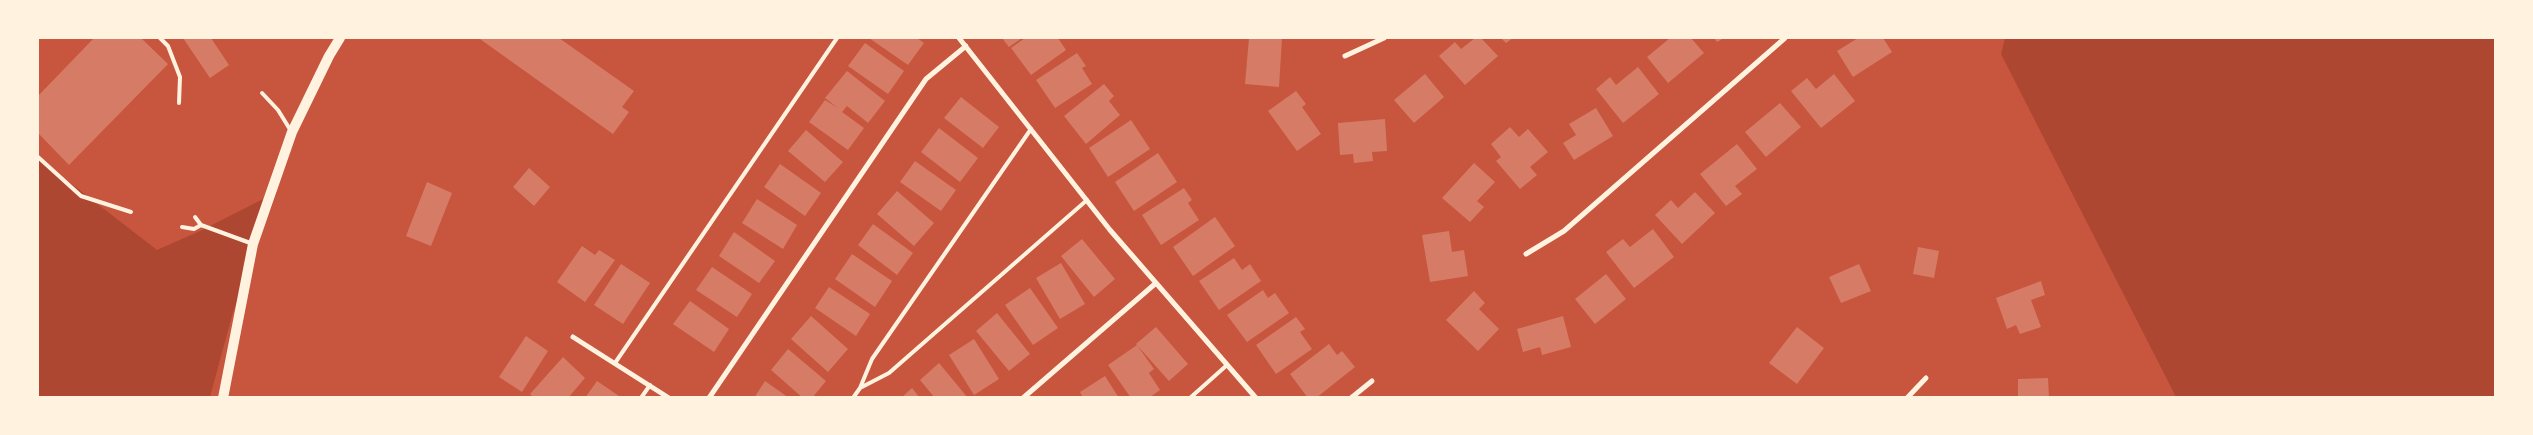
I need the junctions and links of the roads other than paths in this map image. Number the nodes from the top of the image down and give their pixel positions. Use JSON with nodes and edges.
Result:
{"nodes":[{"id":1,"x":160,"y":38,"type":"edge"},
{"id":2,"x":340,"y":38,"type":"edge"},
{"id":3,"x":837,"y":38,"type":"edge"},
{"id":4,"x":960,"y":38,"type":"edge"},
{"id":5,"x":1384,"y":38,"type":"edge"},
{"id":6,"x":1784,"y":38,"type":"edge"},
{"id":7,"x":966,"y":46,"type":"junction"},
{"id":8,"x":1345,"y":56,"type":"dead end"},
{"id":9,"x":262,"y":92,"type":"dead end"},
{"id":10,"x":179,"y":103,"type":"dead end"},
{"id":11,"x":1031,"y":129,"type":"junction"},
{"id":12,"x":292,"y":132,"type":"junction"},
{"id":13,"x":38,"y":156,"type":"edge"},
{"id":14,"x":1087,"y":200,"type":"junction"},
{"id":15,"x":131,"y":212,"type":"dead end"},
{"id":16,"x":195,"y":218,"type":"dead end"},
{"id":17,"x":201,"y":225,"type":"junction"},
{"id":18,"x":182,"y":227,"type":"dead end"},
{"id":19,"x":253,"y":244,"type":"junction"},
{"id":20,"x":1526,"y":254,"type":"dead end"},
{"id":21,"x":1156,"y":283,"type":"junction"},
{"id":22,"x":573,"y":337,"type":"dead end"},
{"id":23,"x":615,"y":363,"type":"junction"},
{"id":24,"x":1227,"y":365,"type":"junction"},
{"id":25,"x":1926,"y":378,"type":"dead end"},
{"id":26,"x":1372,"y":381,"type":"dead end"},
{"id":27,"x":650,"y":385,"type":"junction"},
{"id":28,"x":860,"y":388,"type":"junction"},
{"id":29,"x":224,"y":398,"type":"edge"},
{"id":30,"x":641,"y":398,"type":"edge"},
{"id":31,"x":669,"y":398,"type":"edge"},
{"id":32,"x":709,"y":398,"type":"edge"},
{"id":33,"x":852,"y":398,"type":"edge"},
{"id":34,"x":1023,"y":398,"type":"edge"},
{"id":35,"x":1190,"y":398,"type":"edge"},
{"id":36,"x":1256,"y":398,"type":"edge"},
{"id":37,"x":1352,"y":398,"type":"edge"},
{"id":38,"x":1907,"y":398,"type":"edge"}],
"edges":[{"from":1,"to":10,"type":"lane"},
{"from":2,"to":12,"type":"main road"},
{"from":3,"to":23,"type":"lane"},
{"from":4,"to":7,"type":"street"},
{"from":5,"to":8,"type":"street"},
{"from":6,"to":20,"type":"street"},
{"from":7,"to":11,"type":"street"},
{"from":7,"to":32,"type":"street"},
{"from":9,"to":12,"type":"lane"},
{"from":11,"to":14,"type":"street"},
{"from":11,"to":28,"type":"lane"},
{"from":12,"to":19,"type":"main road"},
{"from":13,"to":15,"type":"lane"},
{"from":14,"to":21,"type":"street"},
{"from":14,"to":28,"type":"lane"},
{"from":16,"to":17,"type":"lane"},
{"from":17,"to":18,"type":"lane"},
{"from":17,"to":19,"type":"lane"},
{"from":19,"to":29,"type":"main road"},
{"from":21,"to":24,"type":"street"},
{"from":21,"to":34,"type":"street"},
{"from":22,"to":23,"type":"street"},
{"from":23,"to":27,"type":"street"},
{"from":24,"to":35,"type":"lane"},
{"from":24,"to":36,"type":"street"},
{"from":25,"to":38,"type":"street"},
{"from":26,"to":37,"type":"street"},
{"from":27,"to":30,"type":"lane"},
{"from":27,"to":31,"type":"street"},
{"from":28,"to":33,"type":"lane"}]}
